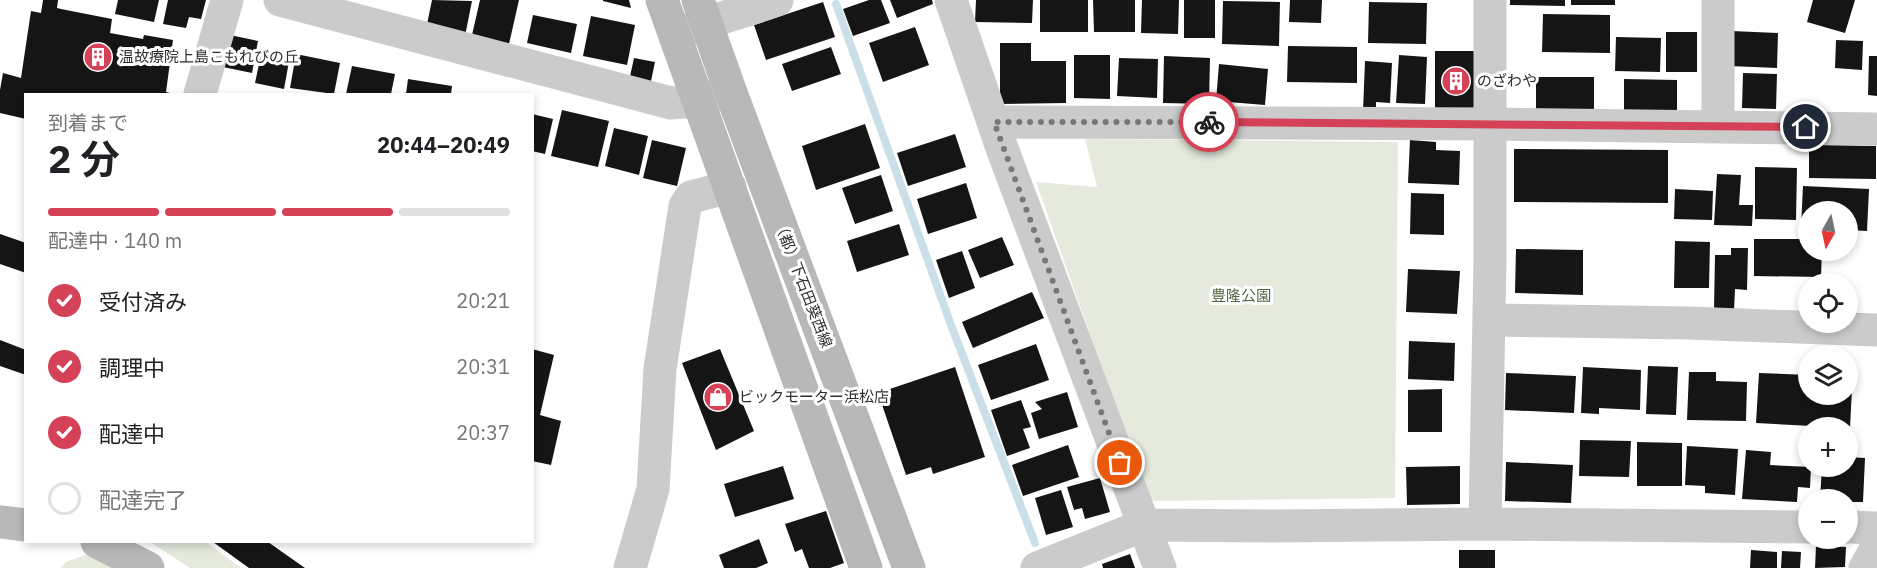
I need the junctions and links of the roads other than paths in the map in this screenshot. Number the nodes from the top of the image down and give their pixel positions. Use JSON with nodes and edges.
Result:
{"nodes":[{"id":1,"x":227,"y":0,"type":"edge"},
{"id":2,"x":280,"y":0,"type":"edge"},
{"id":3,"x":662,"y":0,"type":"edge"},
{"id":4,"x":777,"y":0,"type":"edge"},
{"id":5,"x":951,"y":0,"type":"edge"},
{"id":6,"x":1490,"y":0,"type":"edge"},
{"id":7,"x":1718,"y":0,"type":"edge"},
{"id":8,"x":702,"y":11,"type":"edge"},
{"id":9,"x":675,"y":35,"type":"junction"},
{"id":10,"x":730,"y":90,"type":"junction"},
{"id":11,"x":201,"y":93,"type":"edge"},
{"id":12,"x":698,"y":101,"type":"junction"},
{"id":13,"x":994,"y":122,"type":"junction"},
{"id":14,"x":1492,"y":124,"type":"junction"},
{"id":15,"x":1718,"y":126,"type":"junction"},
{"id":16,"x":1877,"y":129,"type":"edge"},
{"id":17,"x":730,"y":187,"type":"junction"},
{"id":18,"x":1489,"y":320,"type":"junction"},
{"id":19,"x":1877,"y":330,"type":"edge"},
{"id":20,"x":0,"y":522,"type":"edge"},
{"id":21,"x":1485,"y":524,"type":"junction"},
{"id":22,"x":24,"y":525,"type":"edge"},
{"id":23,"x":1144,"y":525,"type":"junction"},
{"id":24,"x":1798,"y":527,"type":"edge"},
{"id":25,"x":1858,"y":527,"type":"edge"},
{"id":26,"x":1877,"y":528,"type":"edge"},
{"id":27,"x":98,"y":543,"type":"edge"},
{"id":28,"x":1877,"y":547,"type":"edge"},
{"id":29,"x":148,"y":568,"type":"edge"},
{"id":30,"x":630,"y":568,"type":"edge"},
{"id":31,"x":866,"y":568,"type":"edge"},
{"id":32,"x":909,"y":568,"type":"edge"},
{"id":33,"x":1037,"y":568,"type":"edge"},
{"id":34,"x":1160,"y":568,"type":"edge"},
{"id":35,"x":1865,"y":568,"type":"edge"}],
"edges":[{"from":1,"to":11,"type":"street"},
{"from":2,"to":12,"type":"street"},
{"from":3,"to":9,"type":"street"},
{"from":4,"to":8,"type":"street"},
{"from":5,"to":13,"type":"street"},
{"from":6,"to":14,"type":"street"},
{"from":7,"to":15,"type":"street"},
{"from":8,"to":9,"type":"street"},
{"from":8,"to":10,"type":"street","name":"（都）下石田葵西線"},
{"from":9,"to":12,"type":"street"},
{"from":10,"to":12,"type":"street"},
{"from":10,"to":32,"type":"street","name":"（都）下石田葵西線"},
{"from":12,"to":17,"type":"street"},
{"from":13,"to":14,"type":"street"},
{"from":13,"to":23,"type":"street"},
{"from":14,"to":15,"type":"street"},
{"from":14,"to":18,"type":"street"},
{"from":15,"to":16,"type":"street"},
{"from":17,"to":30,"type":"street"},
{"from":17,"to":31,"type":"street"},
{"from":18,"to":19,"type":"street"},
{"from":18,"to":21,"type":"street"},
{"from":20,"to":22,"type":"street"},
{"from":21,"to":23,"type":"street"},
{"from":21,"to":24,"type":"street"},
{"from":23,"to":33,"type":"street"},
{"from":23,"to":34,"type":"street"},
{"from":25,"to":26,"type":"street"},
{"from":27,"to":29,"type":"street"},
{"from":28,"to":35,"type":"street"}]}
